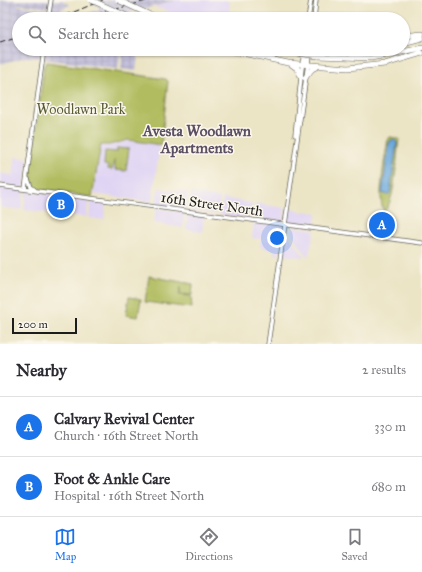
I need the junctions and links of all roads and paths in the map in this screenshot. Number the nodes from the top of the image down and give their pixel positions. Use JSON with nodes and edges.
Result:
{"nodes":[{"id":1,"x":51,"y":0,"type":"edge"},
{"id":2,"x":91,"y":0,"type":"edge"},
{"id":3,"x":118,"y":0,"type":"edge"},
{"id":4,"x":311,"y":0,"type":"edge"},
{"id":5,"x":316,"y":0,"type":"edge"},
{"id":6,"x":49,"y":12,"type":"edge"},
{"id":7,"x":118,"y":12,"type":"edge"},
{"id":8,"x":144,"y":12,"type":"edge"},
{"id":9,"x":310,"y":12,"type":"edge"},
{"id":10,"x":312,"y":12,"type":"edge"},
{"id":11,"x":422,"y":34,"type":"edge"},
{"id":12,"x":410,"y":35,"type":"edge"},
{"id":13,"x":422,"y":38,"type":"edge"},
{"id":14,"x":410,"y":41,"type":"edge"},
{"id":15,"x":422,"y":48,"type":"edge"},
{"id":16,"x":410,"y":50,"type":"edge"},
{"id":17,"x":422,"y":54,"type":"edge"},
{"id":18,"x":43,"y":56,"type":"edge"},
{"id":19,"x":256,"y":56,"type":"edge"},
{"id":20,"x":304,"y":56,"type":"edge"},
{"id":21,"x":308,"y":56,"type":"edge"},
{"id":22,"x":318,"y":56,"type":"edge"},
{"id":23,"x":382,"y":56,"type":"edge"},
{"id":24,"x":288,"y":63,"type":"junction"},
{"id":25,"x":305,"y":64,"type":"junction"},
{"id":26,"x":318,"y":66,"type":"junction"},
{"id":27,"x":303,"y":78,"type":"junction"},
{"id":28,"x":27,"y":176,"type":"junction"},
{"id":29,"x":0,"y":186,"type":"edge"},
{"id":30,"x":25,"y":189,"type":"junction"},
{"id":31,"x":36,"y":190,"type":"junction"},
{"id":32,"x":284,"y":224,"type":"junction"},
{"id":33,"x":422,"y":244,"type":"edge"},
{"id":34,"x":268,"y":344,"type":"edge"}],
"edges":[{"from":1,"to":6,"type":"street"},
{"from":2,"to":7,"type":"highway","bridge":true},
{"from":3,"to":8,"type":"highway","bridge":true},
{"from":4,"to":9,"type":"street"},
{"from":5,"to":10,"type":"street"},
{"from":11,"to":12,"type":"highway"},
{"from":13,"to":14,"type":"highway"},
{"from":15,"to":16,"type":"highway","bridge":true},
{"from":17,"to":26,"type":"highway"},
{"from":18,"to":28,"type":"street"},
{"from":19,"to":24,"type":"highway"},
{"from":20,"to":25,"type":"highway"},
{"from":21,"to":25,"type":"street"},
{"from":22,"to":23,"type":"highway","bridge":true},
{"from":24,"to":25,"type":"highway"},
{"from":24,"to":27,"type":"highway"},
{"from":25,"to":26,"type":"highway"},
{"from":25,"to":27,"type":"street"},
{"from":26,"to":27,"type":"highway"},
{"from":27,"to":32,"type":"street"},
{"from":28,"to":30,"type":"street"},
{"from":28,"to":31,"type":"street"},
{"from":29,"to":30,"type":"street","name":"16th Street North"},
{"from":30,"to":31,"type":"street","name":"16th Street North"},
{"from":31,"to":32,"type":"street","name":"16th Street North"},
{"from":32,"to":33,"type":"street","name":"16th Street North"},
{"from":32,"to":34,"type":"street"}]}
